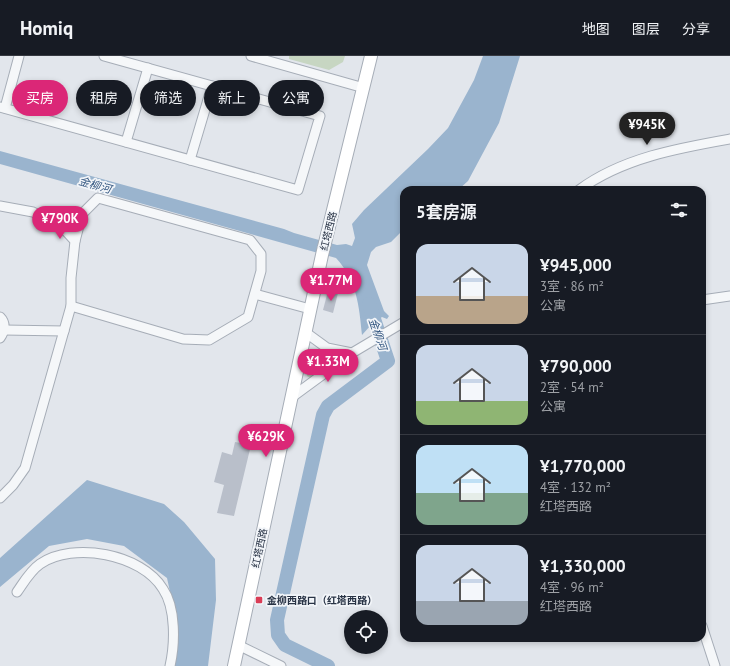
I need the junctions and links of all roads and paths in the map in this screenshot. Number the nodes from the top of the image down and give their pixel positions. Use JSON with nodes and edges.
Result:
{"nodes":[{"id":1,"x":19,"y":56,"type":"edge"},
{"id":2,"x":104,"y":56,"type":"edge"},
{"id":3,"x":251,"y":56,"type":"edge"},
{"id":4,"x":371,"y":56,"type":"edge"},
{"id":5,"x":148,"y":68,"type":"junction"},
{"id":6,"x":204,"y":84,"type":"edge"},
{"id":7,"x":364,"y":88,"type":"junction"},
{"id":8,"x":260,"y":99,"type":"edge"},
{"id":9,"x":2,"y":107,"type":"edge"},
{"id":10,"x":204,"y":113,"type":"edge"},
{"id":11,"x":730,"y":139,"type":"edge"},
{"id":12,"x":126,"y":142,"type":"junction"},
{"id":13,"x":190,"y":160,"type":"junction"},
{"id":14,"x":584,"y":186,"type":"edge"},
{"id":15,"x":0,"y":206,"type":"edge"},
{"id":16,"x":75,"y":241,"type":"junction"},
{"id":17,"x":255,"y":294,"type":"junction"},
{"id":18,"x":730,"y":296,"type":"edge"},
{"id":19,"x":706,"y":299,"type":"edge"},
{"id":20,"x":72,"y":306,"type":"junction"},
{"id":21,"x":310,"y":309,"type":"junction"},
{"id":22,"x":0,"y":317,"type":"edge"},
{"id":23,"x":400,"y":324,"type":"edge"},
{"id":24,"x":64,"y":331,"type":"junction"},
{"id":25,"x":305,"y":332,"type":"junction"},
{"id":26,"x":2,"y":334,"type":"edge"},
{"id":27,"x":352,"y":353,"type":"junction"},
{"id":28,"x":292,"y":397,"type":"junction"},
{"id":29,"x":0,"y":498,"type":"edge"},
{"id":30,"x":17,"y":592,"type":"dead end"},
{"id":31,"x":706,"y":638,"type":"edge"},
{"id":32,"x":238,"y":645,"type":"junction"},
{"id":33,"x":170,"y":666,"type":"edge"},
{"id":34,"x":234,"y":666,"type":"edge"},
{"id":35,"x":282,"y":666,"type":"edge"},
{"id":36,"x":715,"y":666,"type":"edge"}],
"edges":[{"from":1,"to":9,"type":"street"},
{"from":2,"to":5,"type":"street"},
{"from":3,"to":7,"type":"street"},
{"from":4,"to":7,"type":"street","name":"红塔西路"},
{"from":5,"to":6,"type":"street"},
{"from":5,"to":12,"type":"street"},
{"from":7,"to":21,"type":"street","name":"红塔西路"},
{"from":8,"to":13,"type":"street"},
{"from":9,"to":12,"type":"street"},
{"from":10,"to":13,"type":"street"},
{"from":11,"to":14,"type":"street"},
{"from":12,"to":13,"type":"street"},
{"from":15,"to":16,"type":"street"},
{"from":16,"to":17,"type":"street"},
{"from":16,"to":20,"type":"street"},
{"from":17,"to":20,"type":"street"},
{"from":17,"to":21,"type":"street"},
{"from":18,"to":19,"type":"street"},
{"from":20,"to":24,"type":"street"},
{"from":21,"to":25,"type":"street","name":"红塔西路"},
{"from":22,"to":26,"type":"street"},
{"from":23,"to":27,"type":"street"},
{"from":24,"to":26,"type":"street"},
{"from":24,"to":29,"type":"street"},
{"from":25,"to":27,"type":"street"},
{"from":25,"to":28,"type":"street","name":"红塔西路"},
{"from":27,"to":28,"type":"street"},
{"from":28,"to":32,"type":"street","name":"红塔西路"},
{"from":30,"to":33,"type":"street"},
{"from":31,"to":36,"type":"street"},
{"from":32,"to":34,"type":"street","name":"红塔西路"},
{"from":32,"to":35,"type":"street"}]}
